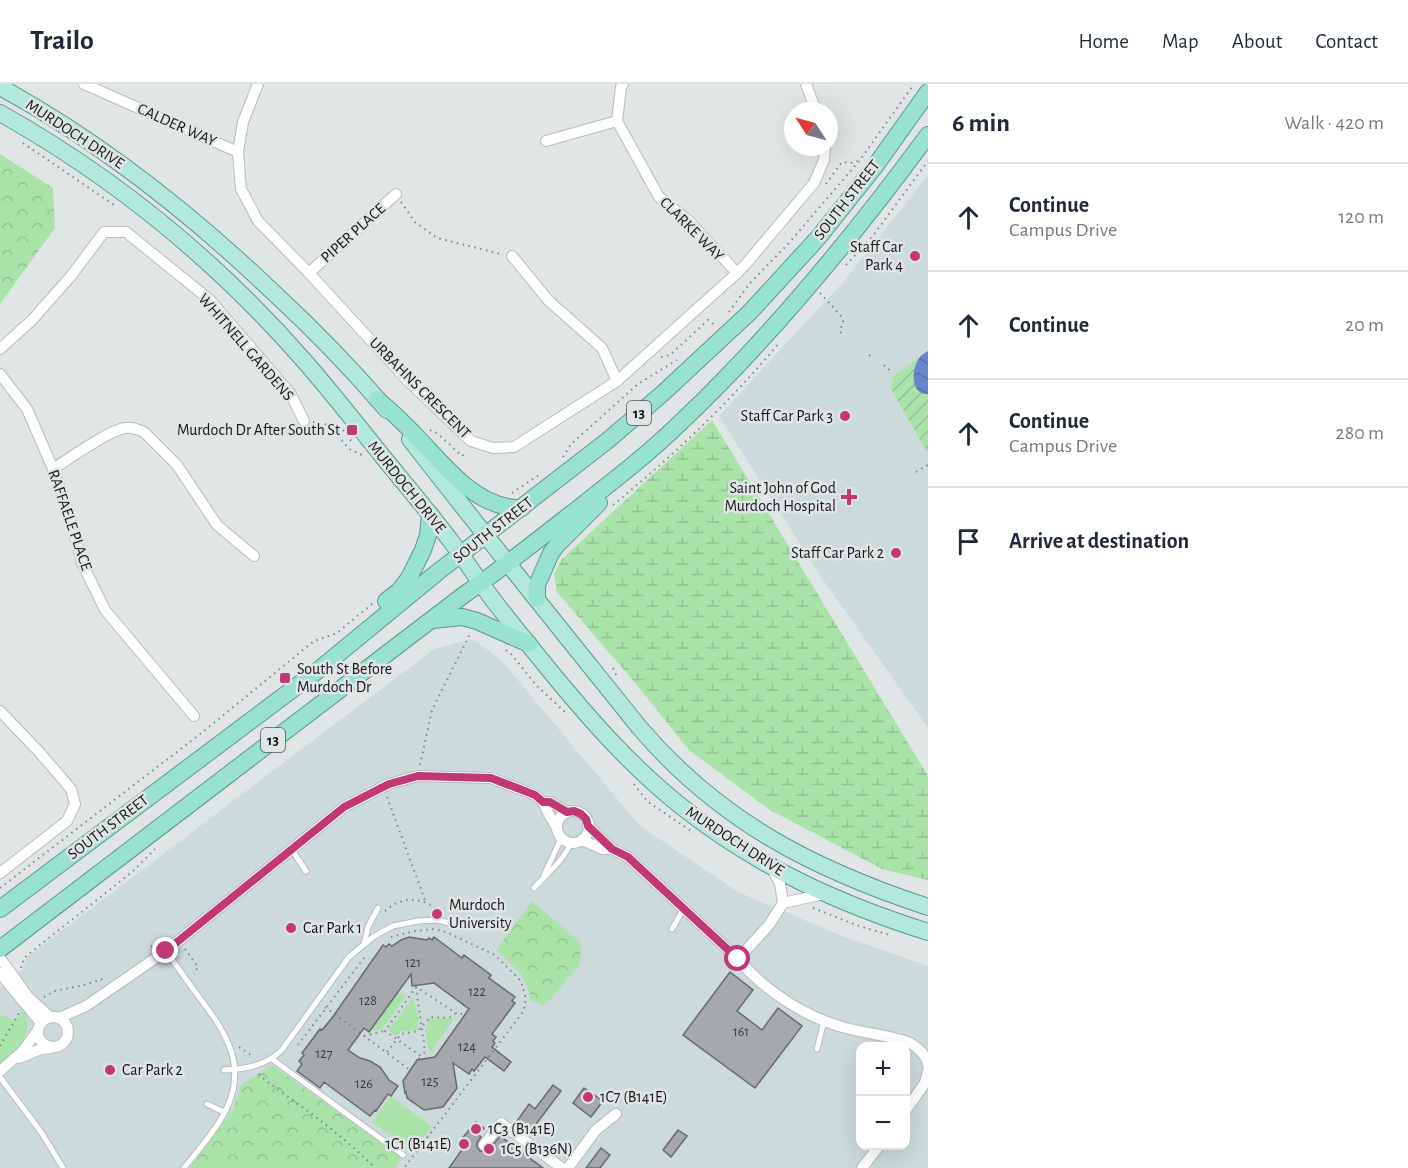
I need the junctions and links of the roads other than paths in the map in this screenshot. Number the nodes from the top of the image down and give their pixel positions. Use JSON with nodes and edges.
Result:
{"nodes":[{"id":1,"x":84,"y":84,"type":"edge"},
{"id":2,"x":258,"y":84,"type":"edge"},
{"id":3,"x":623,"y":84,"type":"edge"},
{"id":4,"x":806,"y":84,"type":"edge"},
{"id":5,"x":0,"y":87,"type":"edge"},
{"id":6,"x":928,"y":92,"type":"edge"},
{"id":7,"x":813,"y":102,"type":"edge"},
{"id":8,"x":0,"y":113,"type":"edge"},
{"id":9,"x":617,"y":122,"type":"junction"},
{"id":10,"x":928,"y":135,"type":"edge"},
{"id":11,"x":546,"y":141,"type":"dead end"},
{"id":12,"x":237,"y":152,"type":"junction"},
{"id":13,"x":824,"y":156,"type":"edge"},
{"id":14,"x":396,"y":194,"type":"road end"},
{"id":15,"x":512,"y":256,"type":"road end"},
{"id":16,"x":309,"y":273,"type":"junction"},
{"id":17,"x":736,"y":273,"type":"junction"},
{"id":18,"x":0,"y":349,"type":"edge"},
{"id":19,"x":0,"y":374,"type":"edge"},
{"id":20,"x":617,"y":381,"type":"junction"},
{"id":21,"x":377,"y":399,"type":"junction"},
{"id":22,"x":304,"y":421,"type":"road end"},
{"id":23,"x":678,"y":425,"type":"junction"},
{"id":24,"x":53,"y":469,"type":"junction"},
{"id":25,"x":522,"y":508,"type":"junction"},
{"id":26,"x":430,"y":514,"type":"junction"},
{"id":27,"x":486,"y":536,"type":"junction"},
{"id":28,"x":461,"y":555,"type":"junction"},
{"id":29,"x":254,"y":556,"type":"dead end"},
{"id":30,"x":508,"y":563,"type":"junction"},
{"id":31,"x":481,"y":583,"type":"junction"},
{"id":32,"x":537,"y":599,"type":"junction"},
{"id":33,"x":432,"y":620,"type":"junction"},
{"id":34,"x":529,"y":644,"type":"junction"},
{"id":35,"x":321,"y":668,"type":"junction"},
{"id":36,"x":0,"y":711,"type":"edge"},
{"id":37,"x":194,"y":716,"type":"dead end"},
{"id":38,"x":543,"y":802,"type":"junction"},
{"id":39,"x":567,"y":812,"type":"junction"},
{"id":40,"x":588,"y":826,"type":"junction"},
{"id":41,"x":558,"y":829,"type":"junction"},
{"id":42,"x":576,"y":841,"type":"junction"},
{"id":43,"x":612,"y":849,"type":"junction"},
{"id":44,"x":292,"y":850,"type":"junction"},
{"id":45,"x":770,"y":867,"type":"junction"},
{"id":46,"x":306,"y":871,"type":"dead end"},
{"id":47,"x":0,"y":873,"type":"edge"},
{"id":48,"x":542,"y":879,"type":"junction"},
{"id":49,"x":534,"y":888,"type":"dead end"},
{"id":50,"x":825,"y":894,"type":"junction"},
{"id":51,"x":783,"y":903,"type":"junction"},
{"id":52,"x":928,"y":907,"type":"edge"},
{"id":53,"x":378,"y":908,"type":"dead end"},
{"id":54,"x":684,"y":908,"type":"junction"},
{"id":55,"x":0,"y":909,"type":"edge"},
{"id":56,"x":458,"y":925,"type":"dead end"},
{"id":57,"x":672,"y":929,"type":"dead end"},
{"id":58,"x":928,"y":932,"type":"edge"},
{"id":59,"x":364,"y":944,"type":"junction"},
{"id":60,"x":0,"y":949,"type":"edge"},
{"id":61,"x":166,"y":951,"type":"junction"},
{"id":62,"x":0,"y":958,"type":"edge"},
{"id":63,"x":738,"y":959,"type":"junction"},
{"id":64,"x":0,"y":973,"type":"edge"},
{"id":65,"x":32,"y":1005,"type":"junction"},
{"id":66,"x":86,"y":1006,"type":"junction"},
{"id":67,"x":824,"y":1021,"type":"junction"},
{"id":68,"x":47,"y":1022,"type":"junction"},
{"id":69,"x":68,"y":1028,"type":"junction"},
{"id":70,"x":51,"y":1048,"type":"junction"},
{"id":71,"x":816,"y":1049,"type":"dead end"},
{"id":72,"x":272,"y":1059,"type":"junction"},
{"id":73,"x":13,"y":1061,"type":"junction"},
{"id":74,"x":928,"y":1062,"type":"edge"},
{"id":75,"x":224,"y":1070,"type":"dead end"},
{"id":76,"x":235,"y":1070,"type":"junction"},
{"id":77,"x":0,"y":1071,"type":"edge"},
{"id":78,"x":928,"y":1071,"type":"edge"},
{"id":79,"x":0,"y":1077,"type":"edge"},
{"id":80,"x":207,"y":1104,"type":"dead end"},
{"id":81,"x":910,"y":1104,"type":"edge"},
{"id":82,"x":224,"y":1112,"type":"junction"},
{"id":83,"x":616,"y":1114,"type":"dead end"},
{"id":84,"x":484,"y":1145,"type":"dead end"},
{"id":85,"x":876,"y":1150,"type":"edge"},
{"id":86,"x":403,"y":1155,"type":"dead end"},
{"id":87,"x":63,"y":1168,"type":"edge"},
{"id":88,"x":184,"y":1168,"type":"edge"},
{"id":89,"x":562,"y":1168,"type":"edge"},
{"id":90,"x":568,"y":1168,"type":"edge"},
{"id":91,"x":862,"y":1168,"type":"edge"}],
"edges":[{"from":1,"to":12,"type":"street","name":"CALDER WAY"},
{"from":2,"to":12,"type":"street","name":"URBAHNS CRESCENT"},
{"from":3,"to":9,"type":"street"},
{"from":4,"to":7,"type":"street"},
{"from":5,"to":21,"type":"main road","name":"MURDOCH DRIVE"},
{"from":6,"to":25,"type":"highway","name":"SOUTH STREET","number":"13"},
{"from":8,"to":26,"type":"main road","name":"MURDOCH DRIVE"},
{"from":9,"to":11,"type":"street"},
{"from":9,"to":17,"type":"street","name":"CLARKE WAY"},
{"from":10,"to":23,"type":"highway","name":"SOUTH STREET","number":"13"},
{"from":12,"to":16,"type":"street","name":"URBAHNS CRESCENT"},
{"from":13,"to":17,"type":"street","name":"URBAHNS CRESCENT"},
{"from":14,"to":16,"type":"street","name":"PIPER PLACE"},
{"from":15,"to":20,"type":"street"},
{"from":16,"to":20,"type":"street","name":"URBAHNS CRESCENT"},
{"from":17,"to":20,"type":"street","name":"URBAHNS CRESCENT"},
{"from":18,"to":22,"type":"street","name":"WHITNELL GARDENS"},
{"from":19,"to":24,"type":"street","name":"RAFFAELE PLACE"},
{"from":21,"to":25,"type":"highway"},
{"from":21,"to":27,"type":"main road","name":"MURDOCH DRIVE"},
{"from":23,"to":30,"type":"highway","name":"SOUTH STREET","number":"13"},
{"from":23,"to":32,"type":"highway"},
{"from":24,"to":29,"type":"street"},
{"from":24,"to":37,"type":"street","name":"RAFFAELE PLACE"},
{"from":25,"to":27,"type":"highway","name":"SOUTH STREET","number":"13"},
{"from":26,"to":28,"type":"main road","name":"MURDOCH DRIVE"},
{"from":26,"to":35,"type":"highway"},
{"from":27,"to":28,"type":"highway","name":"SOUTH STREET","number":"13"},
{"from":27,"to":30,"type":"main road","name":"MURDOCH DRIVE"},
{"from":28,"to":31,"type":"main road","name":"MURDOCH DRIVE"},
{"from":28,"to":35,"type":"highway","name":"SOUTH STREET","number":"13"},
{"from":30,"to":31,"type":"highway","name":"SOUTH STREET","number":"13"},
{"from":30,"to":32,"type":"main road","name":"MURDOCH DRIVE"},
{"from":31,"to":33,"type":"highway","name":"SOUTH STREET","number":"13"},
{"from":31,"to":34,"type":"main road","name":"MURDOCH DRIVE"},
{"from":32,"to":52,"type":"main road","name":"MURDOCH DRIVE"},
{"from":33,"to":34,"type":"highway"},
{"from":33,"to":60,"type":"highway","name":"SOUTH STREET","number":"13"},
{"from":34,"to":45,"type":"main road","name":"MURDOCH DRIVE"},
{"from":35,"to":55,"type":"highway","name":"SOUTH STREET","number":"13"},
{"from":36,"to":47,"type":"street"},
{"from":38,"to":39,"type":"street"},
{"from":38,"to":41,"type":"street"},
{"from":38,"to":44,"type":"street"},
{"from":39,"to":40,"type":"street"},
{"from":39,"to":41,"type":"street"},
{"from":40,"to":42,"type":"street"},
{"from":40,"to":43,"type":"street"},
{"from":41,"to":42,"type":"street"},
{"from":41,"to":48,"type":"lane"},
{"from":42,"to":43,"type":"street"},
{"from":42,"to":48,"type":"lane"},
{"from":43,"to":54,"type":"street"},
{"from":44,"to":46,"type":"lane"},
{"from":44,"to":61,"type":"street"},
{"from":45,"to":50,"type":"main road","name":"MURDOCH DRIVE"},
{"from":45,"to":51,"type":"street"},
{"from":48,"to":49,"type":"lane"},
{"from":50,"to":51,"type":"street"},
{"from":50,"to":58,"type":"main road","name":"MURDOCH DRIVE"},
{"from":51,"to":63,"type":"street"},
{"from":53,"to":59,"type":"lane"},
{"from":54,"to":57,"type":"lane"},
{"from":54,"to":63,"type":"street"},
{"from":56,"to":59,"type":"lane"},
{"from":59,"to":72,"type":"lane"},
{"from":61,"to":66,"type":"street"},
{"from":61,"to":76,"type":"lane"},
{"from":62,"to":65,"type":"street"},
{"from":63,"to":67,"type":"street"},
{"from":64,"to":65,"type":"street"},
{"from":65,"to":68,"type":"street"},
{"from":66,"to":68,"type":"street"},
{"from":66,"to":69,"type":"street"},
{"from":67,"to":71,"type":"lane"},
{"from":67,"to":74,"type":"street"},
{"from":68,"to":69,"type":"street"},
{"from":68,"to":70,"type":"street"},
{"from":68,"to":73,"type":"street"},
{"from":69,"to":70,"type":"street"},
{"from":70,"to":73,"type":"street"},
{"from":72,"to":76,"type":"lane"},
{"from":72,"to":86,"type":"lane"},
{"from":73,"to":77,"type":"street"},
{"from":75,"to":76,"type":"lane"},
{"from":76,"to":82,"type":"lane"},
{"from":78,"to":81,"type":"street"},
{"from":79,"to":87,"type":"lane"},
{"from":80,"to":82,"type":"lane"},
{"from":82,"to":88,"type":"lane"},
{"from":83,"to":90,"type":"street"},
{"from":84,"to":89,"type":"street"},
{"from":85,"to":91,"type":"street"}]}
